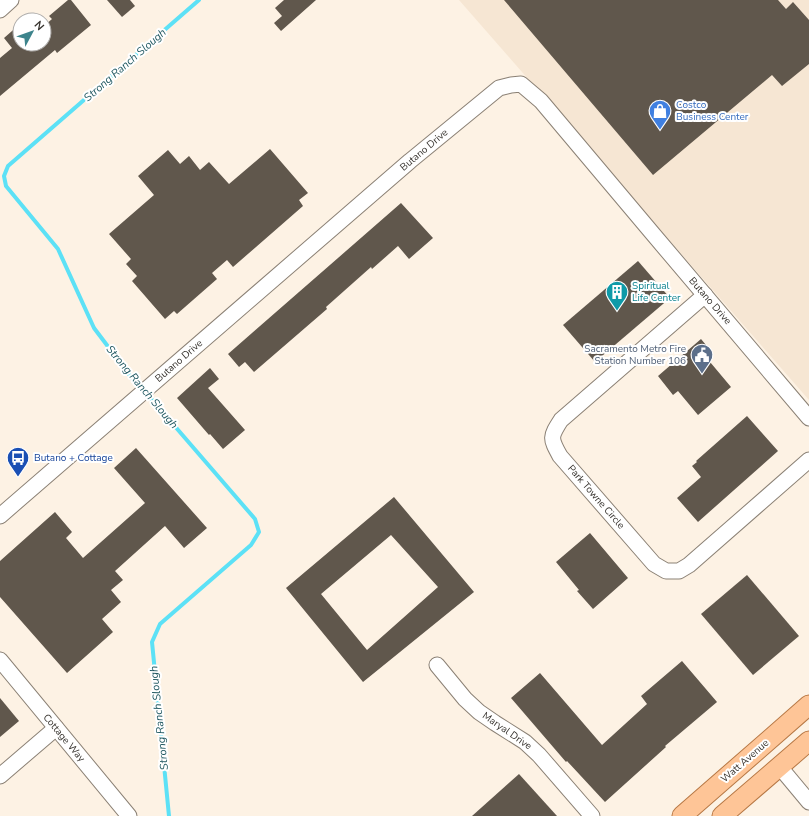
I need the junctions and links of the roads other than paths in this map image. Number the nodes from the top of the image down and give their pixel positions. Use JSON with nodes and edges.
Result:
{"nodes":[{"id":1,"x":11,"y":0,"type":"edge"},
{"id":2,"x":0,"y":10,"type":"edge"},
{"id":3,"x":705,"y":296,"type":"junction"},
{"id":4,"x":809,"y":418,"type":"edge"},
{"id":5,"x":809,"y":460,"type":"edge"},
{"id":6,"x":0,"y":516,"type":"edge"},
{"id":7,"x":0,"y":660,"type":"edge"},
{"id":8,"x":437,"y":665,"type":"dead end"},
{"id":9,"x":809,"y":705,"type":"edge"},
{"id":10,"x":56,"y":728,"type":"junction"},
{"id":11,"x":809,"y":740,"type":"edge"},
{"id":12,"x":779,"y":766,"type":"junction"},
{"id":13,"x":0,"y":776,"type":"edge"},
{"id":14,"x":809,"y":802,"type":"edge"},
{"id":15,"x":129,"y":816,"type":"edge"},
{"id":16,"x":592,"y":816,"type":"edge"},
{"id":17,"x":682,"y":816,"type":"edge"},
{"id":18,"x":722,"y":816,"type":"edge"}],
"edges":[{"from":1,"to":2,"type":"street"},
{"from":3,"to":4,"type":"street","name":"Butano Drive"},
{"from":3,"to":5,"type":"street","name":"Park Towne Circle"},
{"from":3,"to":6,"type":"street","name":"Butano Drive"},
{"from":7,"to":10,"type":"street","name":"Cottage Way"},
{"from":8,"to":16,"type":"street","name":"Maryal Drive"},
{"from":9,"to":17,"type":"main road","name":"Watt Avenue"},
{"from":10,"to":13,"type":"street"},
{"from":10,"to":15,"type":"street","name":"Cottage Way"},
{"from":11,"to":12,"type":"main road"},
{"from":12,"to":14,"type":"street"},
{"from":12,"to":18,"type":"main road"}]}
